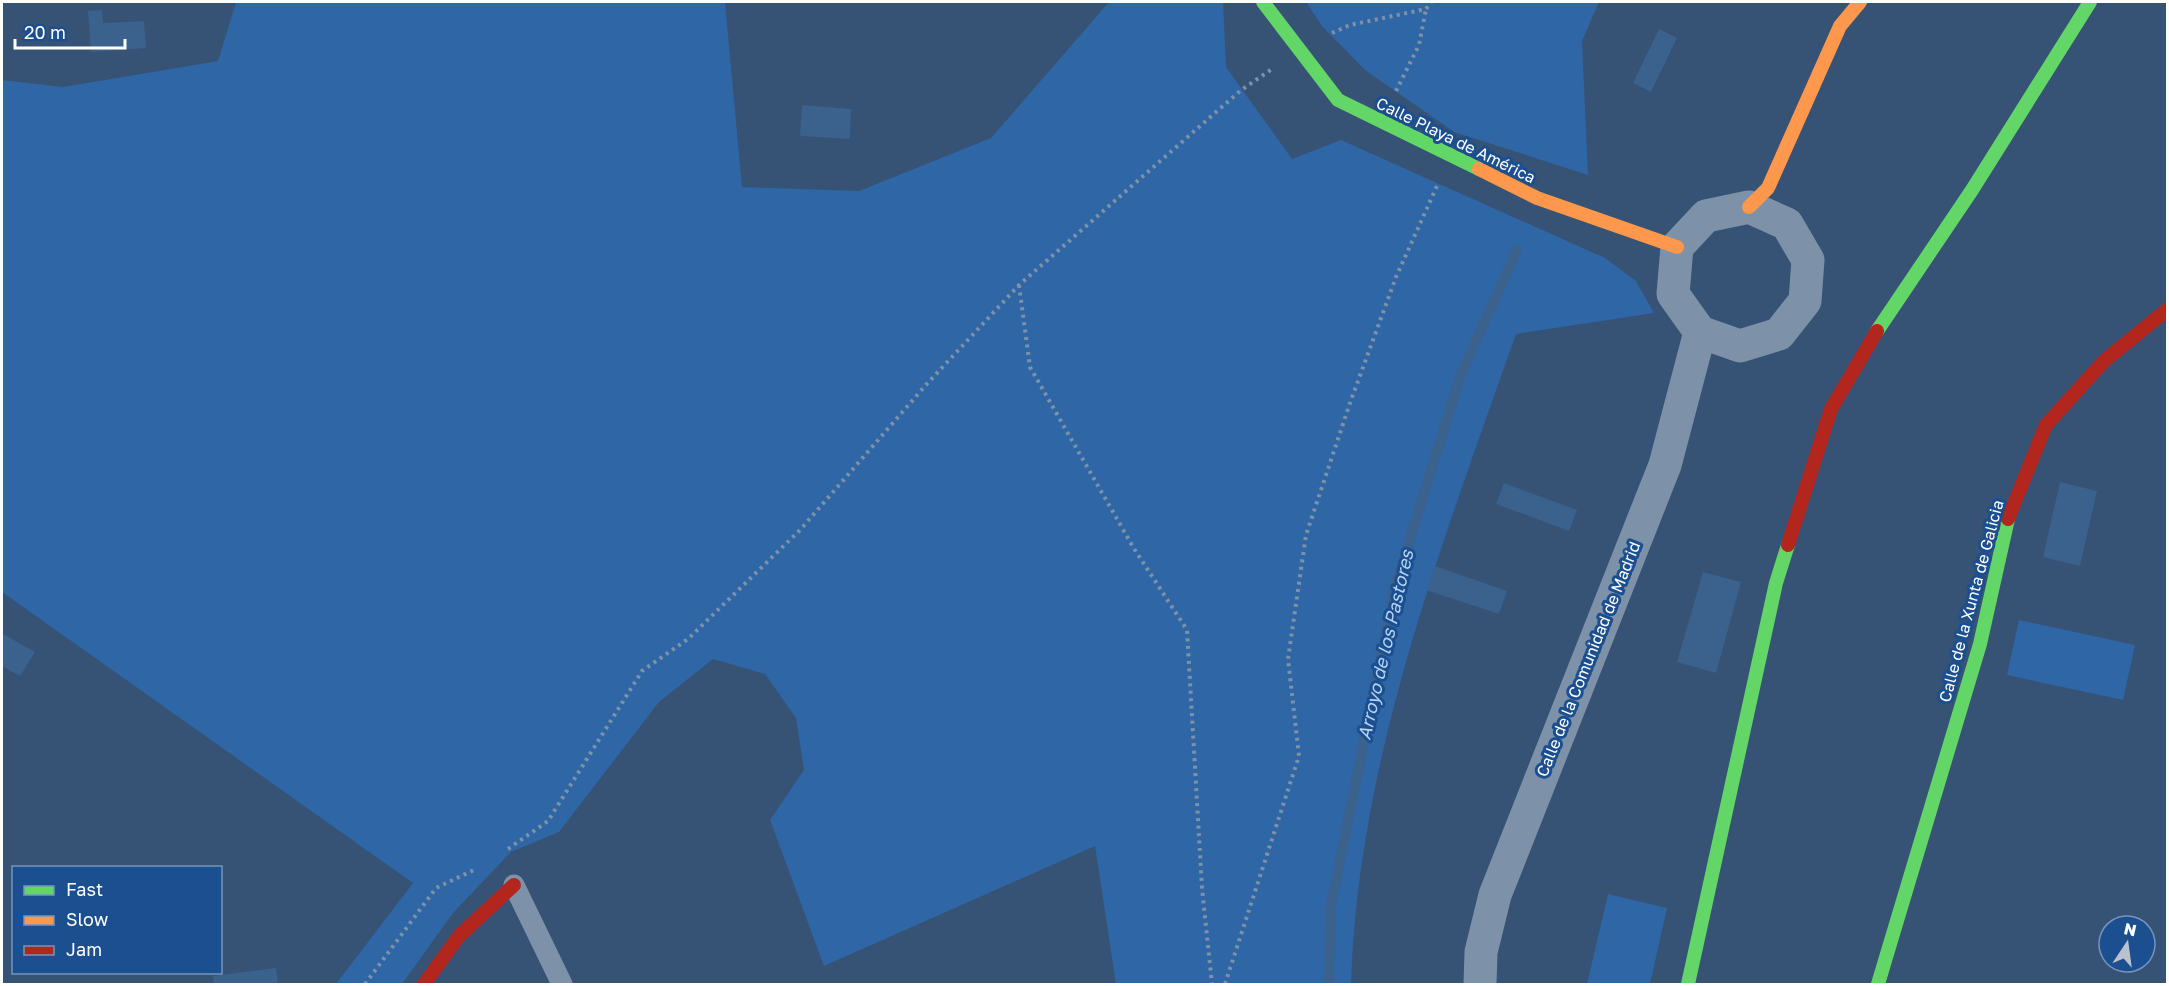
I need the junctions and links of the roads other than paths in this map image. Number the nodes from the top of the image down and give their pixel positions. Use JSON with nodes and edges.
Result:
{"nodes":[{"id":1,"x":1263,"y":2,"type":"edge"},
{"id":2,"x":1860,"y":2,"type":"edge"},
{"id":3,"x":2090,"y":2,"type":"edge"},
{"id":4,"x":1749,"y":207,"type":"junction"},
{"id":5,"x":1677,"y":247,"type":"junction"},
{"id":6,"x":2168,"y":309,"type":"edge"},
{"id":7,"x":1700,"y":332,"type":"junction"},
{"id":8,"x":514,"y":885,"type":"joint"},
{"id":9,"x":424,"y":984,"type":"edge"},
{"id":10,"x":562,"y":984,"type":"edge"},
{"id":11,"x":1480,"y":984,"type":"edge"},
{"id":12,"x":1688,"y":984,"type":"edge"},
{"id":13,"x":1878,"y":984,"type":"edge"}],
"edges":[{"from":1,"to":5,"type":"street","name":"Calle Playa de América"},
{"from":2,"to":4,"type":"street"},
{"from":3,"to":12,"type":"street"},
{"from":4,"to":5,"type":"street"},
{"from":4,"to":7,"type":"street"},
{"from":5,"to":7,"type":"street"},
{"from":6,"to":13,"type":"street","name":"Calle de la Xunta de Galicia"},
{"from":7,"to":11,"type":"street","name":"Calle de la Comunidad de Madrid"},
{"from":8,"to":9,"type":"street"},
{"from":8,"to":10,"type":"lane"}]}
